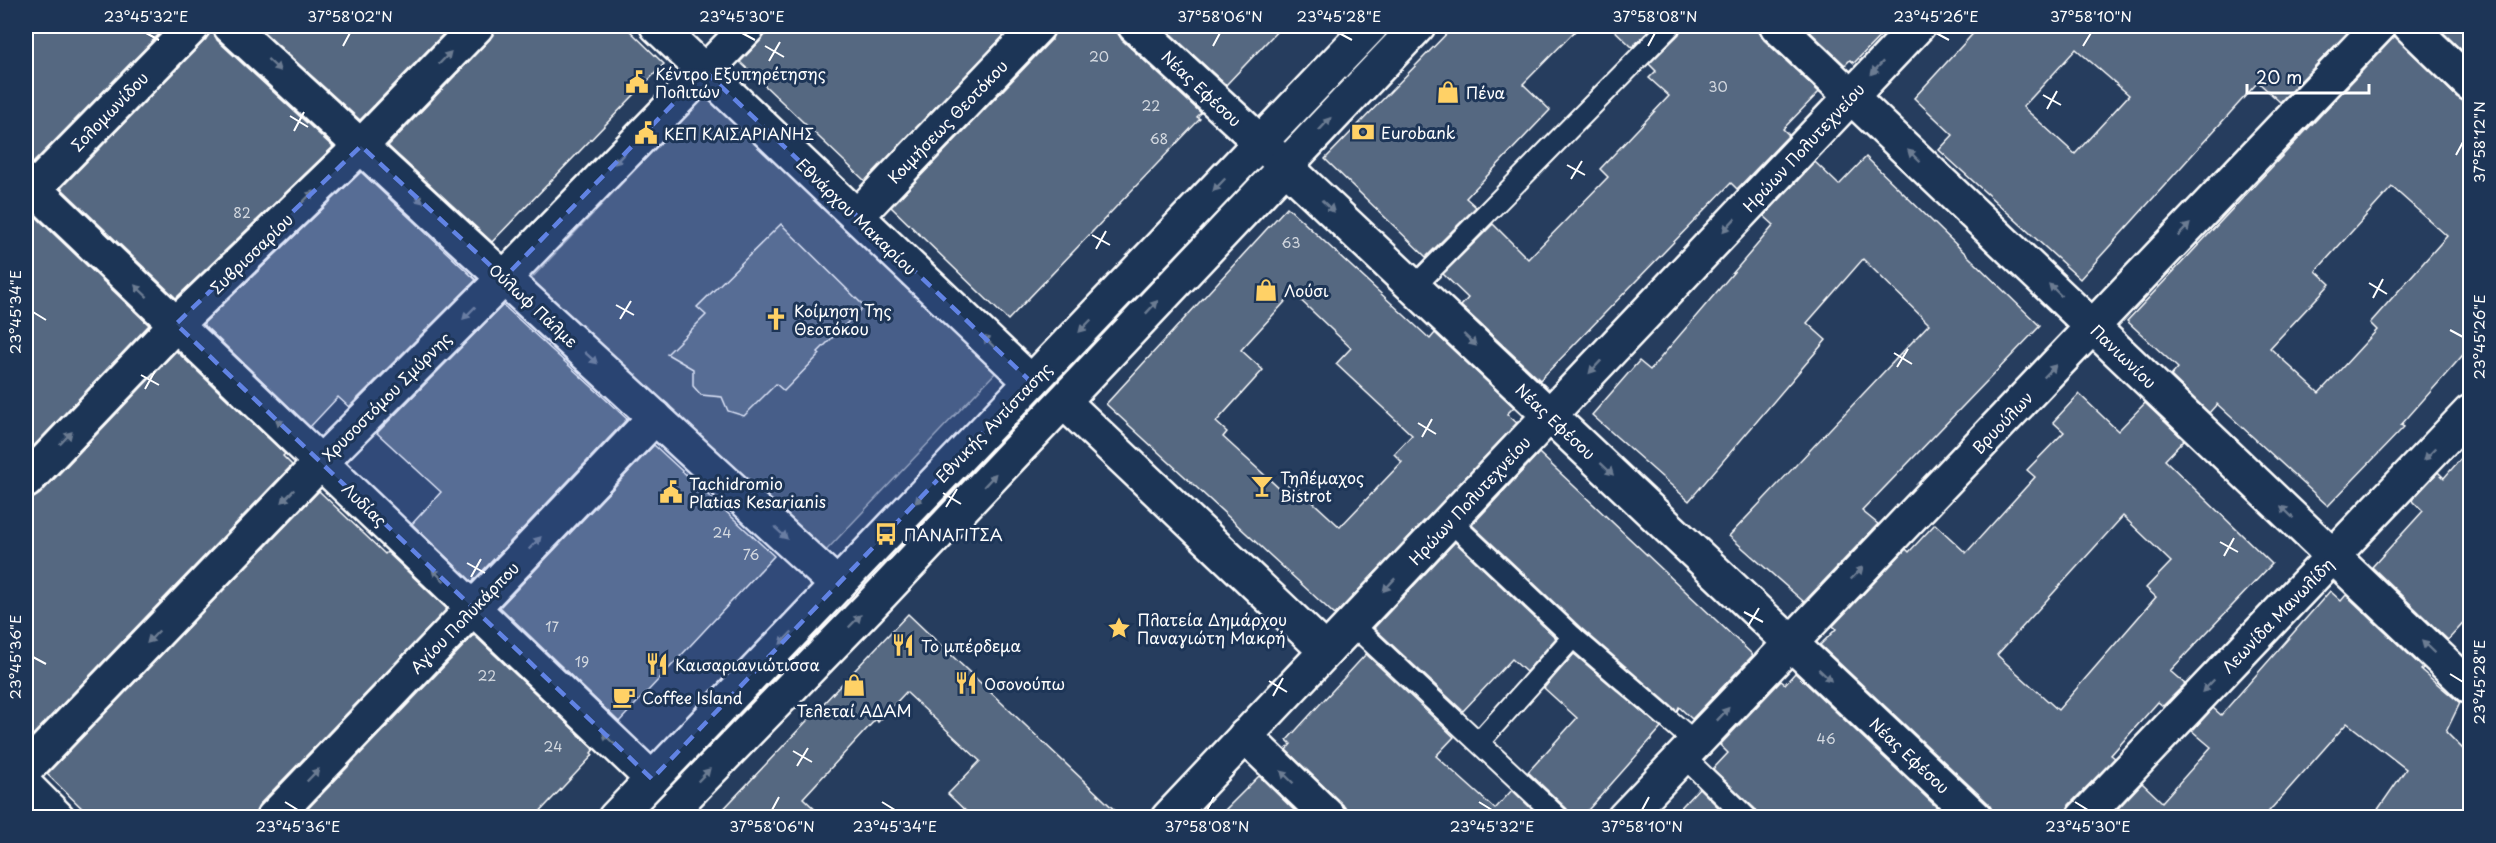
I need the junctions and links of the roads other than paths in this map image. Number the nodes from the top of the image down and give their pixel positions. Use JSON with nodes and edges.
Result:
{"nodes":[{"id":1,"x":193,"y":26,"type":"edge"},
{"id":2,"x":230,"y":26,"type":"edge"},
{"id":3,"x":477,"y":26,"type":"edge"},
{"id":4,"x":657,"y":26,"type":"edge"},
{"id":5,"x":749,"y":26,"type":"edge"},
{"id":6,"x":1038,"y":26,"type":"edge"},
{"id":7,"x":1135,"y":26,"type":"edge"},
{"id":8,"x":1371,"y":26,"type":"edge"},
{"id":9,"x":1418,"y":26,"type":"edge"},
{"id":10,"x":1670,"y":26,"type":"edge"},
{"id":11,"x":1778,"y":26,"type":"edge"},
{"id":12,"x":1918,"y":26,"type":"edge"},
{"id":13,"x":2379,"y":26,"type":"edge"},
{"id":14,"x":2410,"y":26,"type":"edge"},
{"id":15,"x":705,"y":71,"type":"junction"},
{"id":16,"x":2470,"y":84,"type":"edge"},
{"id":17,"x":1851,"y":96,"type":"junction"},
{"id":18,"x":1260,"y":142,"type":"junction"},
{"id":19,"x":362,"y":146,"type":"junction"},
{"id":20,"x":1285,"y":166,"type":"junction"},
{"id":21,"x":28,"y":189,"type":"edge"},
{"id":22,"x":857,"y":216,"type":"junction"},
{"id":23,"x":504,"y":278,"type":"junction"},
{"id":24,"x":1414,"y":287,"type":"junction"},
{"id":25,"x":176,"y":324,"type":"junction"},
{"id":26,"x":2092,"y":326,"type":"junction"},
{"id":27,"x":1031,"y":382,"type":"junction"},
{"id":28,"x":1064,"y":402,"type":"junction"},
{"id":29,"x":2470,"y":412,"type":"edge"},
{"id":30,"x":1550,"y":414,"type":"junction"},
{"id":31,"x":655,"y":417,"type":"junction"},
{"id":32,"x":321,"y":462,"type":"junction"},
{"id":33,"x":26,"y":481,"type":"edge"},
{"id":34,"x":1449,"y":520,"type":"junction"},
{"id":35,"x":2333,"y":556,"type":"junction"},
{"id":36,"x":837,"y":585,"type":"junction"},
{"id":37,"x":473,"y":608,"type":"junction"},
{"id":38,"x":1352,"y":624,"type":"junction"},
{"id":39,"x":1573,"y":637,"type":"junction"},
{"id":40,"x":1791,"y":642,"type":"junction"},
{"id":41,"x":1326,"y":651,"type":"junction"},
{"id":42,"x":2470,"y":687,"type":"edge"},
{"id":43,"x":1245,"y":736,"type":"junction"},
{"id":44,"x":1479,"y":742,"type":"junction"},
{"id":45,"x":1690,"y":749,"type":"junction"},
{"id":46,"x":26,"y":769,"type":"edge"},
{"id":47,"x":652,"y":779,"type":"junction"},
{"id":48,"x":26,"y":786,"type":"edge"},
{"id":49,"x":678,"y":813,"type":"edge"},
{"id":50,"x":58,"y":818,"type":"edge"},
{"id":51,"x":273,"y":818,"type":"edge"},
{"id":52,"x":615,"y":818,"type":"edge"},
{"id":53,"x":1168,"y":818,"type":"edge"},
{"id":54,"x":1330,"y":818,"type":"edge"},
{"id":55,"x":1559,"y":818,"type":"edge"},
{"id":56,"x":1624,"y":818,"type":"edge"},
{"id":57,"x":1747,"y":818,"type":"edge"},
{"id":58,"x":1976,"y":818,"type":"edge"},
{"id":59,"x":2083,"y":818,"type":"edge"}],
"edges":[{"from":1,"to":21,"type":"street","name":"Σολομωνίδου"},
{"from":2,"to":19,"type":"street","name":"Ούλωφ Πάλμε","one_way":true},
{"from":19,"to":3,"type":"street","name":"Συβρισσαρίου","one_way":true},
{"from":4,"to":15,"type":"street","name":"Εθνάρχου Μακαρίου"},
{"from":5,"to":15,"type":"street","name":"Χρυσοστόμου Σμύρνης"},
{"from":6,"to":22,"type":"street","name":"Κοιμήσεως Θεοτόκου"},
{"from":7,"to":18,"type":"street","name":"Νέας Εφέσου"},
{"from":8,"to":18,"type":"street","name":"Εθνικής Αντίστασης"},
{"from":20,"to":9,"type":"street","one_way":true},
{"from":10,"to":24,"type":"lane"},
{"from":11,"to":17,"type":"street","name":"Πανιωνίου"},
{"from":12,"to":17,"type":"street","name":"Ηρώων Πολυτεχνείου","one_way":true},
{"from":26,"to":13,"type":"street","name":"Βρυούλων","one_way":true},
{"from":14,"to":16,"type":"street"},
{"from":15,"to":22,"type":"street","name":"Εθνάρχου Μακαρίου"},
{"from":15,"to":23,"type":"street","name":"Χρυσοστόμου Σμύρνης","one_way":true},
{"from":26,"to":17,"type":"street","name":"Πανιωνίου","one_way":true},
{"from":17,"to":30,"type":"street","name":"Ηρώων Πολυτεχνείου","one_way":true},
{"from":18,"to":20,"type":"street","name":"Νέας Εφέσου"},
{"from":18,"to":27,"type":"street","name":"Εθνικής Αντίστασης","one_way":true},
{"from":19,"to":23,"type":"street","name":"Ούλωφ Πάλμε","one_way":true},
{"from":25,"to":19,"type":"street","name":"Συβρισσαρίου","one_way":true},
{"from":20,"to":24,"type":"street","name":"Νέας Εφέσου","one_way":true},
{"from":28,"to":20,"type":"street","one_way":true},
{"from":25,"to":21,"type":"street","name":"Λυδίας","one_way":true},
{"from":27,"to":22,"type":"street","name":"Εθνάρχου Μακαρίου","one_way":true},
{"from":23,"to":31,"type":"street","name":"Ούλωφ Πάλμε","one_way":true},
{"from":23,"to":32,"type":"street","name":"Χρυσοστόμου Σμύρνης","one_way":true},
{"from":24,"to":30,"type":"street","name":"Νέας Εφέσου","one_way":true},
{"from":32,"to":25,"type":"street","name":"Λυδίας","one_way":true},
{"from":33,"to":25,"type":"street","name":"Συβρισσαρίου","one_way":true},
{"from":35,"to":26,"type":"street","name":"Πανιωνίου","one_way":true},
{"from":40,"to":26,"type":"street","name":"Βρυούλων","one_way":true},
{"from":27,"to":36,"type":"street","name":"Εθνικής Αντίστασης","one_way":true},
{"from":28,"to":41,"type":"street"},
{"from":49,"to":28,"type":"street","one_way":true},
{"from":29,"to":35,"type":"street","name":"Λεωνίδα Μανωλίδη","one_way":true},
{"from":30,"to":34,"type":"street","name":"Ηρώων Πολυτεχνείου"},
{"from":30,"to":40,"type":"street","name":"Νέας Εφέσου","one_way":true},
{"from":31,"to":36,"type":"street","name":"Ούλωφ Πάλμε","one_way":true},
{"from":37,"to":31,"type":"street","name":"Αγίου Πολυκάρπου","one_way":true},
{"from":37,"to":32,"type":"street","name":"Λυδίας","one_way":true},
{"from":32,"to":46,"type":"street","name":"Χρυσοστόμου Σμύρνης","one_way":true},
{"from":34,"to":38,"type":"street","name":"Ηρώων Πολυτεχνείου","one_way":true},
{"from":34,"to":39,"type":"lane"},
{"from":42,"to":35,"type":"street","name":"Πανιωνίου","one_way":true},
{"from":35,"to":59,"type":"street","name":"Λεωνίδα Μανωλίδη","one_way":true},
{"from":36,"to":47,"type":"street","name":"Εθνικής Αντίστασης","one_way":true},
{"from":47,"to":37,"type":"street","name":"Λυδίας","one_way":true},
{"from":51,"to":37,"type":"street","name":"Αγίου Πολυκάρπου","one_way":true},
{"from":38,"to":41,"type":"street","name":"Ηρώων Πολυτεχνείου"},
{"from":38,"to":44,"type":"lane"},
{"from":39,"to":44,"type":"lane"},
{"from":39,"to":45,"type":"lane"},
{"from":45,"to":40,"type":"street","name":"Βρυούλων","one_way":true},
{"from":40,"to":58,"type":"street","name":"Νέας Εφέσου","one_way":true},
{"from":41,"to":43,"type":"street","name":"Ηρώων Πολυτεχνείου"},
{"from":43,"to":53,"type":"street","name":"Ηρώων Πολυτεχνείου"},
{"from":54,"to":43,"type":"street","one_way":true},
{"from":44,"to":55,"type":"lane"},
{"from":45,"to":56,"type":"street","name":"Βρυούλων"},
{"from":45,"to":57,"type":"lane"},
{"from":47,"to":52,"type":"street","name":"Εθνικής Αντίστασης"},
{"from":48,"to":50,"type":"street"}]}
